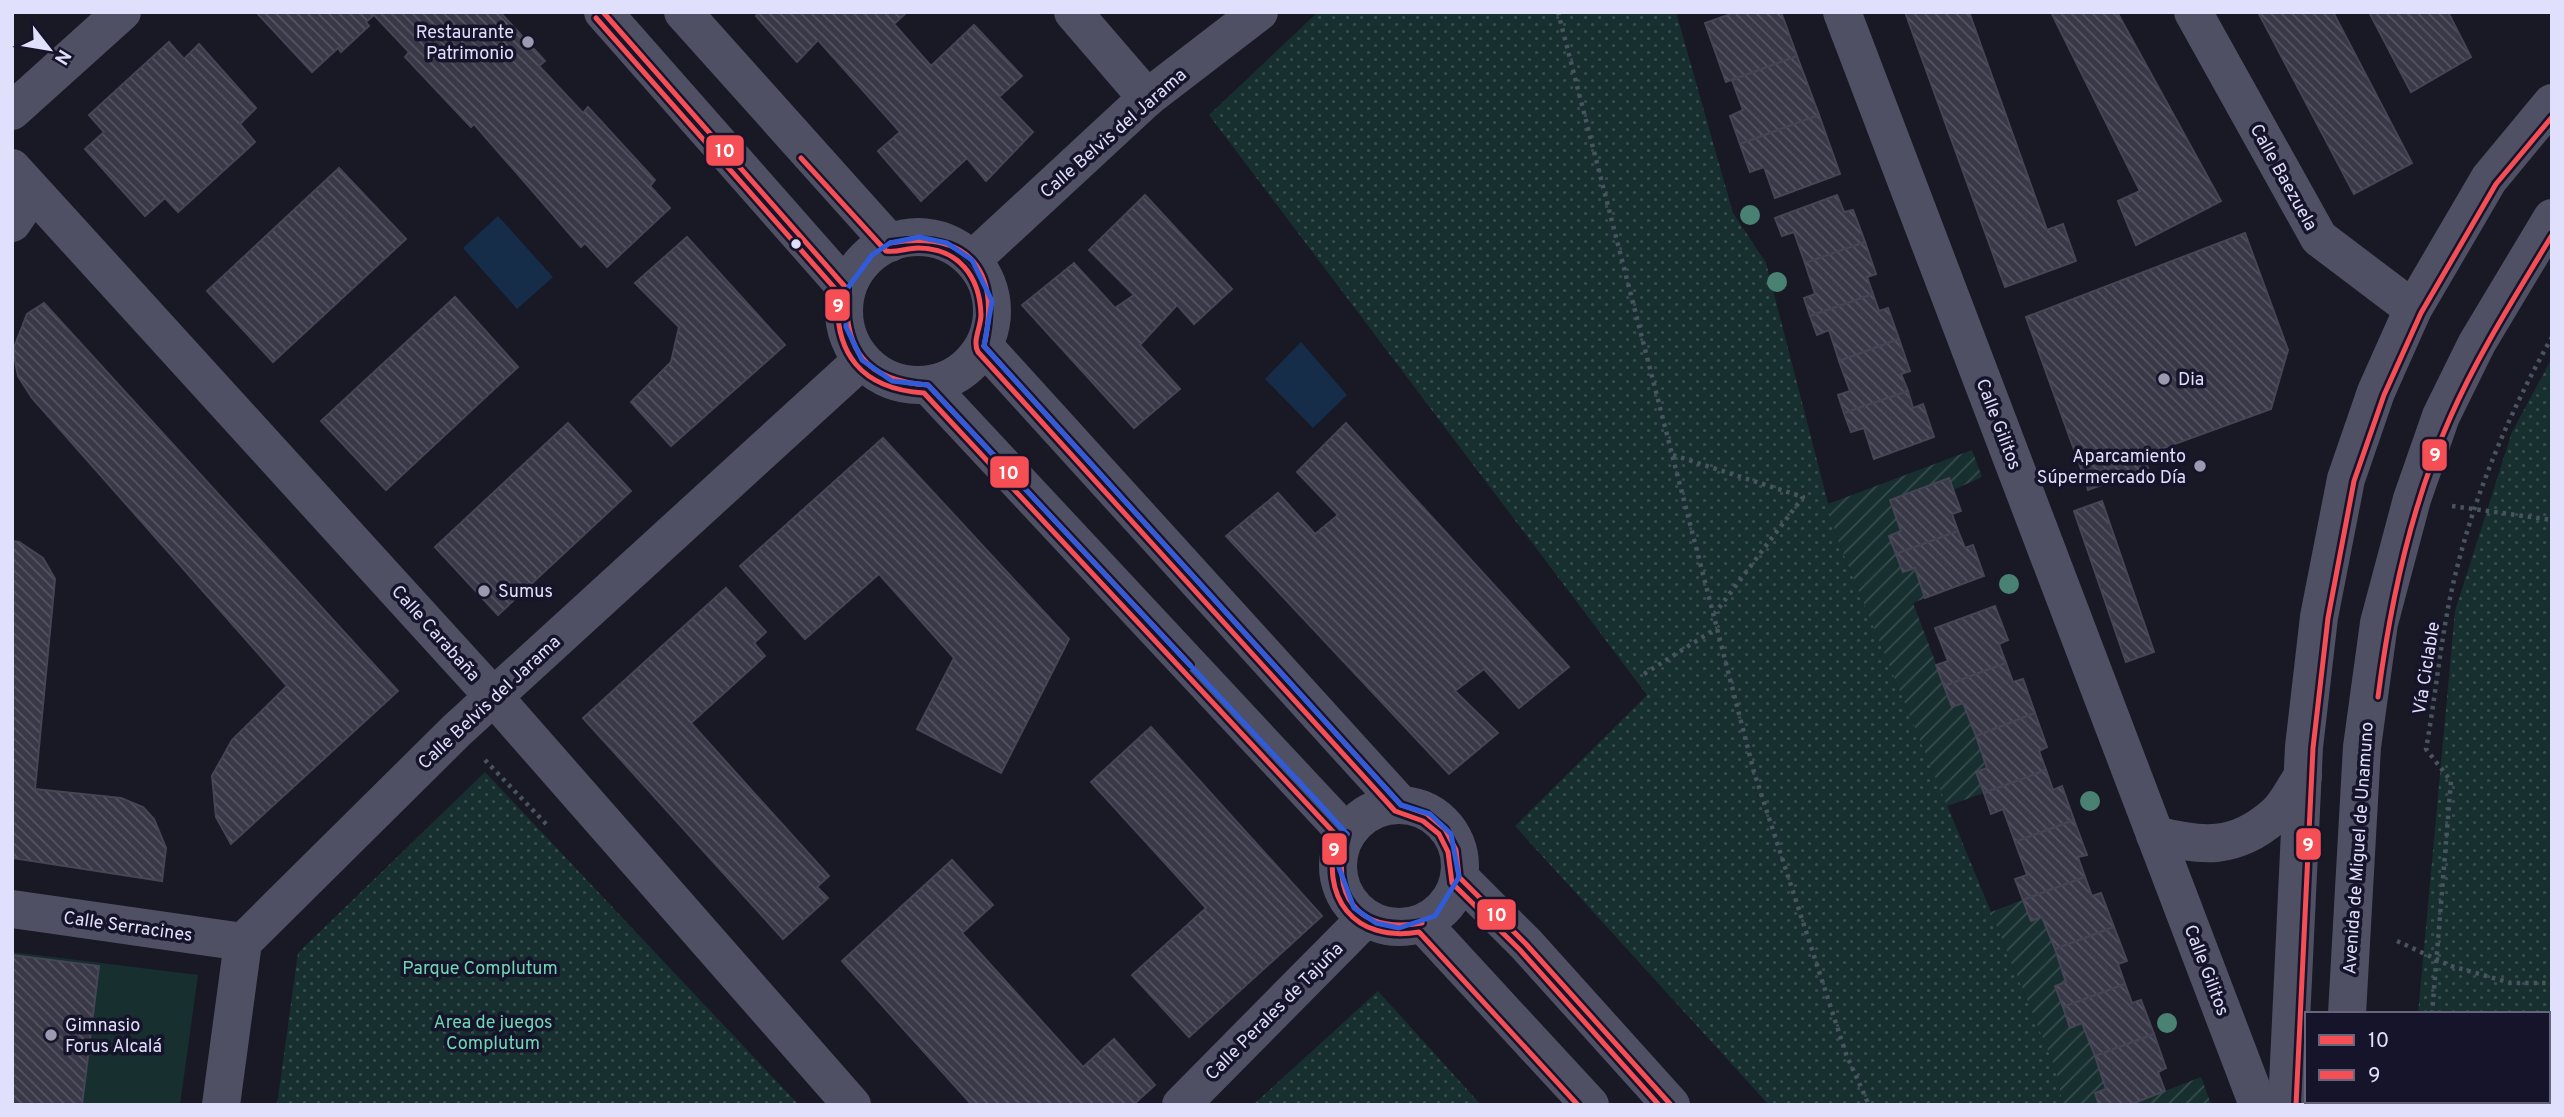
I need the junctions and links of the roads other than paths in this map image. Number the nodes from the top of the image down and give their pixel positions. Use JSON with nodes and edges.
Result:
{"nodes":[{"id":1,"x":122,"y":12,"type":"edge"},
{"id":2,"x":603,"y":12,"type":"edge"},
{"id":3,"x":683,"y":12,"type":"edge"},
{"id":4,"x":1073,"y":12,"type":"edge"},
{"id":5,"x":1259,"y":12,"type":"edge"},
{"id":6,"x":1842,"y":12,"type":"edge"},
{"id":7,"x":2193,"y":12,"type":"edge"},
{"id":8,"x":1147,"y":99,"type":"junction"},
{"id":9,"x":2552,"y":103,"type":"edge"},
{"id":10,"x":12,"y":111,"type":"edge"},
{"id":11,"x":23,"y":180,"type":"edge"},
{"id":12,"x":2552,"y":218,"type":"edge"},
{"id":13,"x":12,"y":223,"type":"edge"},
{"id":14,"x":890,"y":243,"type":"junction"},
{"id":15,"x":972,"y":260,"type":"junction"},
{"id":16,"x":847,"y":289,"type":"junction"},
{"id":17,"x":2413,"y":309,"type":"junction"},
{"id":18,"x":984,"y":346,"type":"junction"},
{"id":19,"x":862,"y":359,"type":"junction"},
{"id":20,"x":928,"y":385,"type":"junction"},
{"id":21,"x":493,"y":696,"type":"junction"},
{"id":22,"x":2303,"y":776,"type":"junction"},
{"id":23,"x":1401,"y":805,"type":"junction"},
{"id":24,"x":1347,"y":834,"type":"junction"},
{"id":25,"x":2155,"y":835,"type":"junction"},
{"id":26,"x":1459,"y":877,"type":"junction"},
{"id":27,"x":12,"y":909,"type":"edge"},
{"id":28,"x":1366,"y":918,"type":"junction"},
{"id":29,"x":1422,"y":923,"type":"junction"},
{"id":30,"x":243,"y":942,"type":"junction"},
{"id":31,"x":2347,"y":1012,"type":"edge"},
{"id":32,"x":221,"y":1105,"type":"edge"},
{"id":33,"x":852,"y":1105,"type":"edge"},
{"id":34,"x":1181,"y":1105,"type":"edge"},
{"id":35,"x":1590,"y":1105,"type":"edge"},
{"id":36,"x":1671,"y":1105,"type":"edge"},
{"id":37,"x":2258,"y":1105,"type":"edge"},
{"id":38,"x":2287,"y":1105,"type":"edge"}],
"edges":[{"from":1,"to":10,"type":"street"},
{"from":2,"to":16,"type":"street"},
{"from":3,"to":14,"type":"street"},
{"from":4,"to":8,"type":"street"},
{"from":5,"to":8,"type":"street","name":"Calle Belvis del Jarama"},
{"from":6,"to":25,"type":"street","name":"Calle Gilitos"},
{"from":7,"to":17,"type":"street","name":"Calle Baezuela"},
{"from":8,"to":15,"type":"street","name":"Calle Belvis del Jarama"},
{"from":9,"to":17,"type":"street"},
{"from":11,"to":13,"type":"street"},
{"from":11,"to":21,"type":"street","name":"Calle Carabaña"},
{"from":12,"to":31,"type":"street","name":"Avenida de Miguel de Unamuno"},
{"from":14,"to":15,"type":"street"},
{"from":14,"to":16,"type":"street"},
{"from":15,"to":18,"type":"street"},
{"from":16,"to":19,"type":"street"},
{"from":17,"to":22,"type":"street"},
{"from":18,"to":20,"type":"street"},
{"from":18,"to":23,"type":"street"},
{"from":19,"to":20,"type":"street"},
{"from":19,"to":21,"type":"street","name":"Calle Belvis del Jarama"},
{"from":20,"to":24,"type":"street"},
{"from":21,"to":30,"type":"street","name":"Calle Belvis del Jarama"},
{"from":21,"to":33,"type":"street","name":"Calle Carabaña"},
{"from":22,"to":25,"type":"street"},
{"from":22,"to":38,"type":"street"},
{"from":23,"to":24,"type":"street"},
{"from":23,"to":26,"type":"street"},
{"from":24,"to":28,"type":"street"},
{"from":25,"to":37,"type":"street","name":"Calle Gilitos"},
{"from":26,"to":29,"type":"street"},
{"from":26,"to":36,"type":"street"},
{"from":27,"to":30,"type":"street","name":"Calle Serracines"},
{"from":28,"to":29,"type":"street"},
{"from":28,"to":34,"type":"street","name":"Calle Perales de Tajuña"},
{"from":29,"to":35,"type":"street"},
{"from":30,"to":32,"type":"street"}]}
